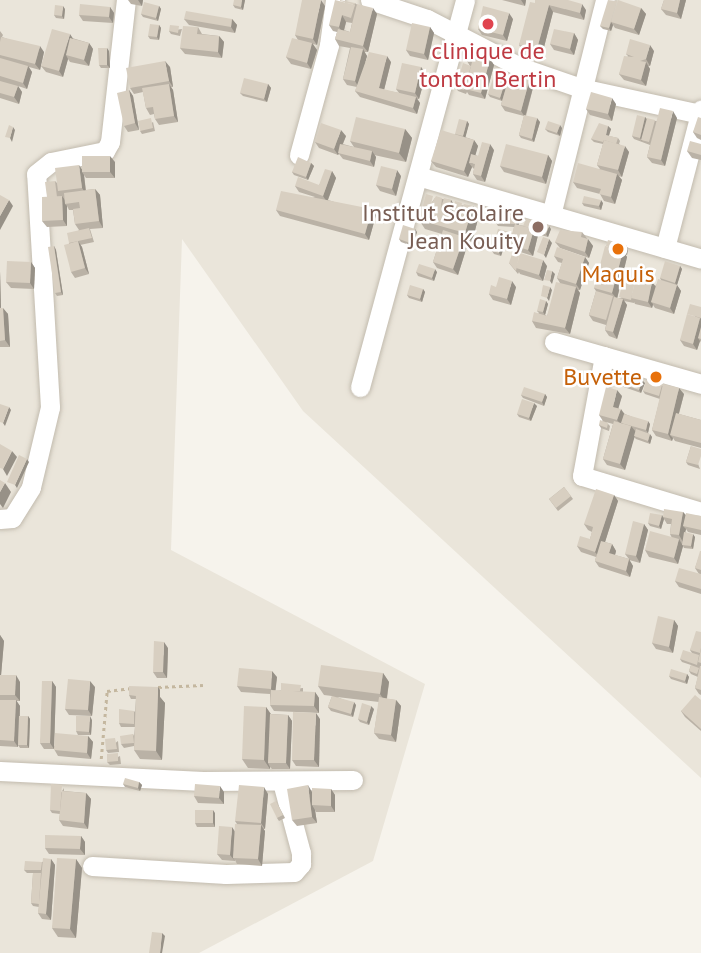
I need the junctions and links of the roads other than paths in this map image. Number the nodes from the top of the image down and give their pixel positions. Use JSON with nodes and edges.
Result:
{"nodes":[{"id":1,"x":126,"y":0,"type":"edge"},
{"id":2,"x":335,"y":0,"type":"edge"},
{"id":3,"x":370,"y":0,"type":"edge"},
{"id":4,"x":465,"y":0,"type":"edge"},
{"id":5,"x":606,"y":0,"type":"edge"},
{"id":6,"x":456,"y":33,"type":"junction"},
{"id":7,"x":581,"y":88,"type":"junction"},
{"id":8,"x":700,"y":111,"type":"edge"},
{"id":9,"x":299,"y":155,"type":"edge"},
{"id":10,"x":418,"y":176,"type":"junction"},
{"id":11,"x":551,"y":215,"type":"junction"},
{"id":12,"x":665,"y":248,"type":"junction"},
{"id":13,"x":701,"y":259,"type":"edge"},
{"id":14,"x":554,"y":342,"type":"dead end"},
{"id":15,"x":604,"y":356,"type":"junction"},
{"id":16,"x":701,"y":384,"type":"edge"},
{"id":17,"x":360,"y":387,"type":"dead end"},
{"id":18,"x":701,"y":512,"type":"edge"},
{"id":19,"x":0,"y":519,"type":"edge"},
{"id":20,"x":0,"y":771,"type":"edge"},
{"id":21,"x":353,"y":780,"type":"dead end"},
{"id":22,"x":282,"y":782,"type":"junction"},
{"id":23,"x":92,"y":866,"type":"dead end"}],
"edges":[{"from":1,"to":19,"type":"street"},
{"from":2,"to":9,"type":"street"},
{"from":3,"to":6,"type":"street"},
{"from":4,"to":6,"type":"street"},
{"from":5,"to":7,"type":"street"},
{"from":6,"to":7,"type":"street"},
{"from":6,"to":10,"type":"street"},
{"from":7,"to":8,"type":"street"},
{"from":7,"to":11,"type":"street"},
{"from":8,"to":12,"type":"street"},
{"from":10,"to":11,"type":"street"},
{"from":10,"to":17,"type":"street"},
{"from":11,"to":12,"type":"street"},
{"from":12,"to":13,"type":"street"},
{"from":14,"to":15,"type":"street"},
{"from":15,"to":16,"type":"street"},
{"from":15,"to":18,"type":"street"},
{"from":20,"to":22,"type":"street"},
{"from":21,"to":22,"type":"street"},
{"from":22,"to":23,"type":"street"}]}
